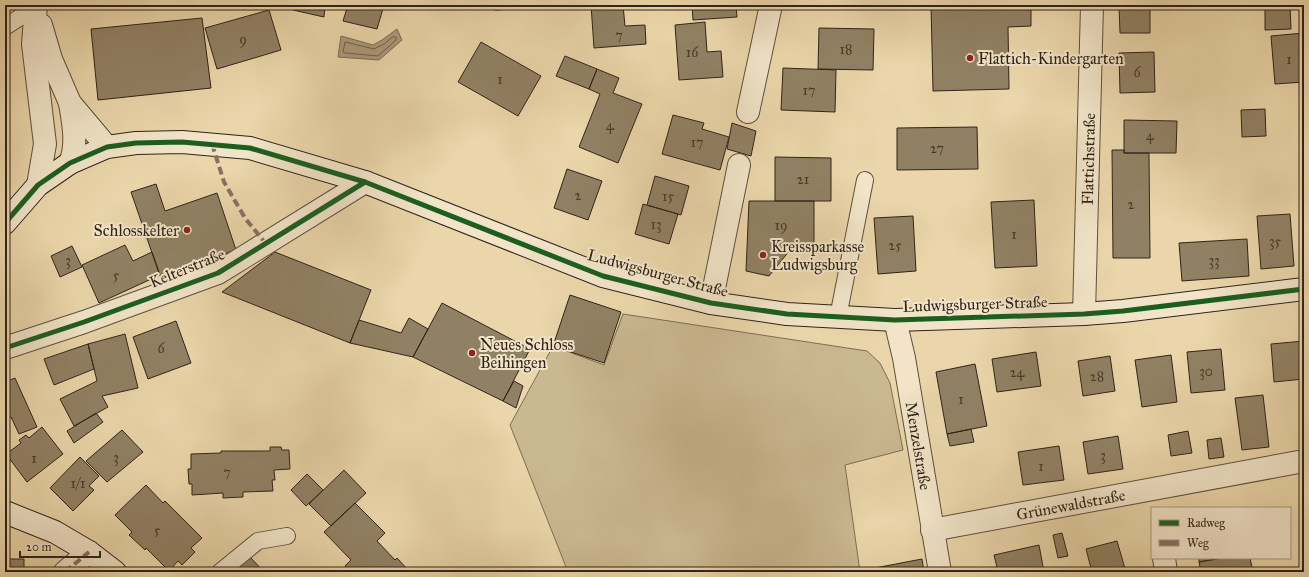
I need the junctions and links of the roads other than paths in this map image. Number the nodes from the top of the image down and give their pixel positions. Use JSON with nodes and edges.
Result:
{"nodes":[{"id":1,"x":772,"y":5,"type":"edge"},
{"id":2,"x":1092,"y":5,"type":"edge"},
{"id":3,"x":36,"y":6,"type":"edge"},
{"id":4,"x":10,"y":24,"type":"edge"},
{"id":5,"x":70,"y":103,"type":"junction"},
{"id":6,"x":748,"y":112,"type":"dead end"},
{"id":7,"x":43,"y":126,"type":"junction"},
{"id":8,"x":107,"y":147,"type":"junction"},
{"id":9,"x":74,"y":159,"type":"junction"},
{"id":10,"x":739,"y":165,"type":"dead end"},
{"id":11,"x":865,"y":180,"type":"dead end"},
{"id":12,"x":365,"y":182,"type":"junction"},
{"id":13,"x":38,"y":185,"type":"junction"},
{"id":14,"x":5,"y":224,"type":"edge"},
{"id":15,"x":1304,"y":289,"type":"edge"},
{"id":16,"x":711,"y":303,"type":"junction"},
{"id":17,"x":1084,"y":314,"type":"junction"},
{"id":18,"x":838,"y":317,"type":"junction"},
{"id":19,"x":895,"y":320,"type":"junction"},
{"id":20,"x":5,"y":348,"type":"edge"},
{"id":21,"x":1304,"y":462,"type":"edge"},
{"id":22,"x":1154,"y":498,"type":"edge"},
{"id":23,"x":5,"y":512,"type":"edge"},
{"id":24,"x":932,"y":530,"type":"junction"},
{"id":25,"x":287,"y":536,"type":"dead end"},
{"id":26,"x":89,"y":552,"type":"junction"},
{"id":27,"x":1164,"y":559,"type":"edge"},
{"id":28,"x":66,"y":572,"type":"edge"},
{"id":29,"x":115,"y":572,"type":"edge"},
{"id":30,"x":220,"y":572,"type":"edge"},
{"id":31,"x":940,"y":572,"type":"edge"},
{"id":32,"x":1166,"y":572,"type":"edge"}],
"edges":[{"from":1,"to":6,"type":"street"},
{"from":2,"to":17,"type":"street","name":"Flattichstraße"},
{"from":3,"to":4,"type":"lane"},
{"from":3,"to":5,"type":"street"},
{"from":3,"to":7,"type":"street"},
{"from":5,"to":8,"type":"street"},
{"from":5,"to":9,"type":"street"},
{"from":7,"to":9,"type":"street"},
{"from":7,"to":13,"type":"street"},
{"from":8,"to":9,"type":"street","name":"Ludwigsburger Straße"},
{"from":8,"to":12,"type":"street","name":"Ludwigsburger Straße"},
{"from":9,"to":13,"type":"street","name":"Ludwigsburger Straße"},
{"from":10,"to":16,"type":"street","name":"Ludwigsburger Straße"},
{"from":11,"to":18,"type":"lane"},
{"from":12,"to":16,"type":"street","name":"Ludwigsburger Straße"},
{"from":12,"to":20,"type":"street","name":"Kelterstraße"},
{"from":13,"to":14,"type":"street","name":"Ludwigsburger Straße"},
{"from":15,"to":17,"type":"street","name":"Ludwigsburger Straße"},
{"from":16,"to":18,"type":"street","name":"Ludwigsburger Straße"},
{"from":17,"to":19,"type":"street","name":"Ludwigsburger Straße"},
{"from":18,"to":19,"type":"street","name":"Ludwigsburger Straße"},
{"from":19,"to":24,"type":"street","name":"Menzelstraße"},
{"from":21,"to":22,"type":"street","name":"Grünewaldstraße"},
{"from":22,"to":24,"type":"street","name":"Grünewaldstraße"},
{"from":23,"to":26,"type":"street"},
{"from":24,"to":31,"type":"street","name":"Menzelstraße"},
{"from":25,"to":30,"type":"lane"},
{"from":26,"to":28,"type":"street"},
{"from":26,"to":29,"type":"street"},
{"from":27,"to":32,"type":"street"}]}
